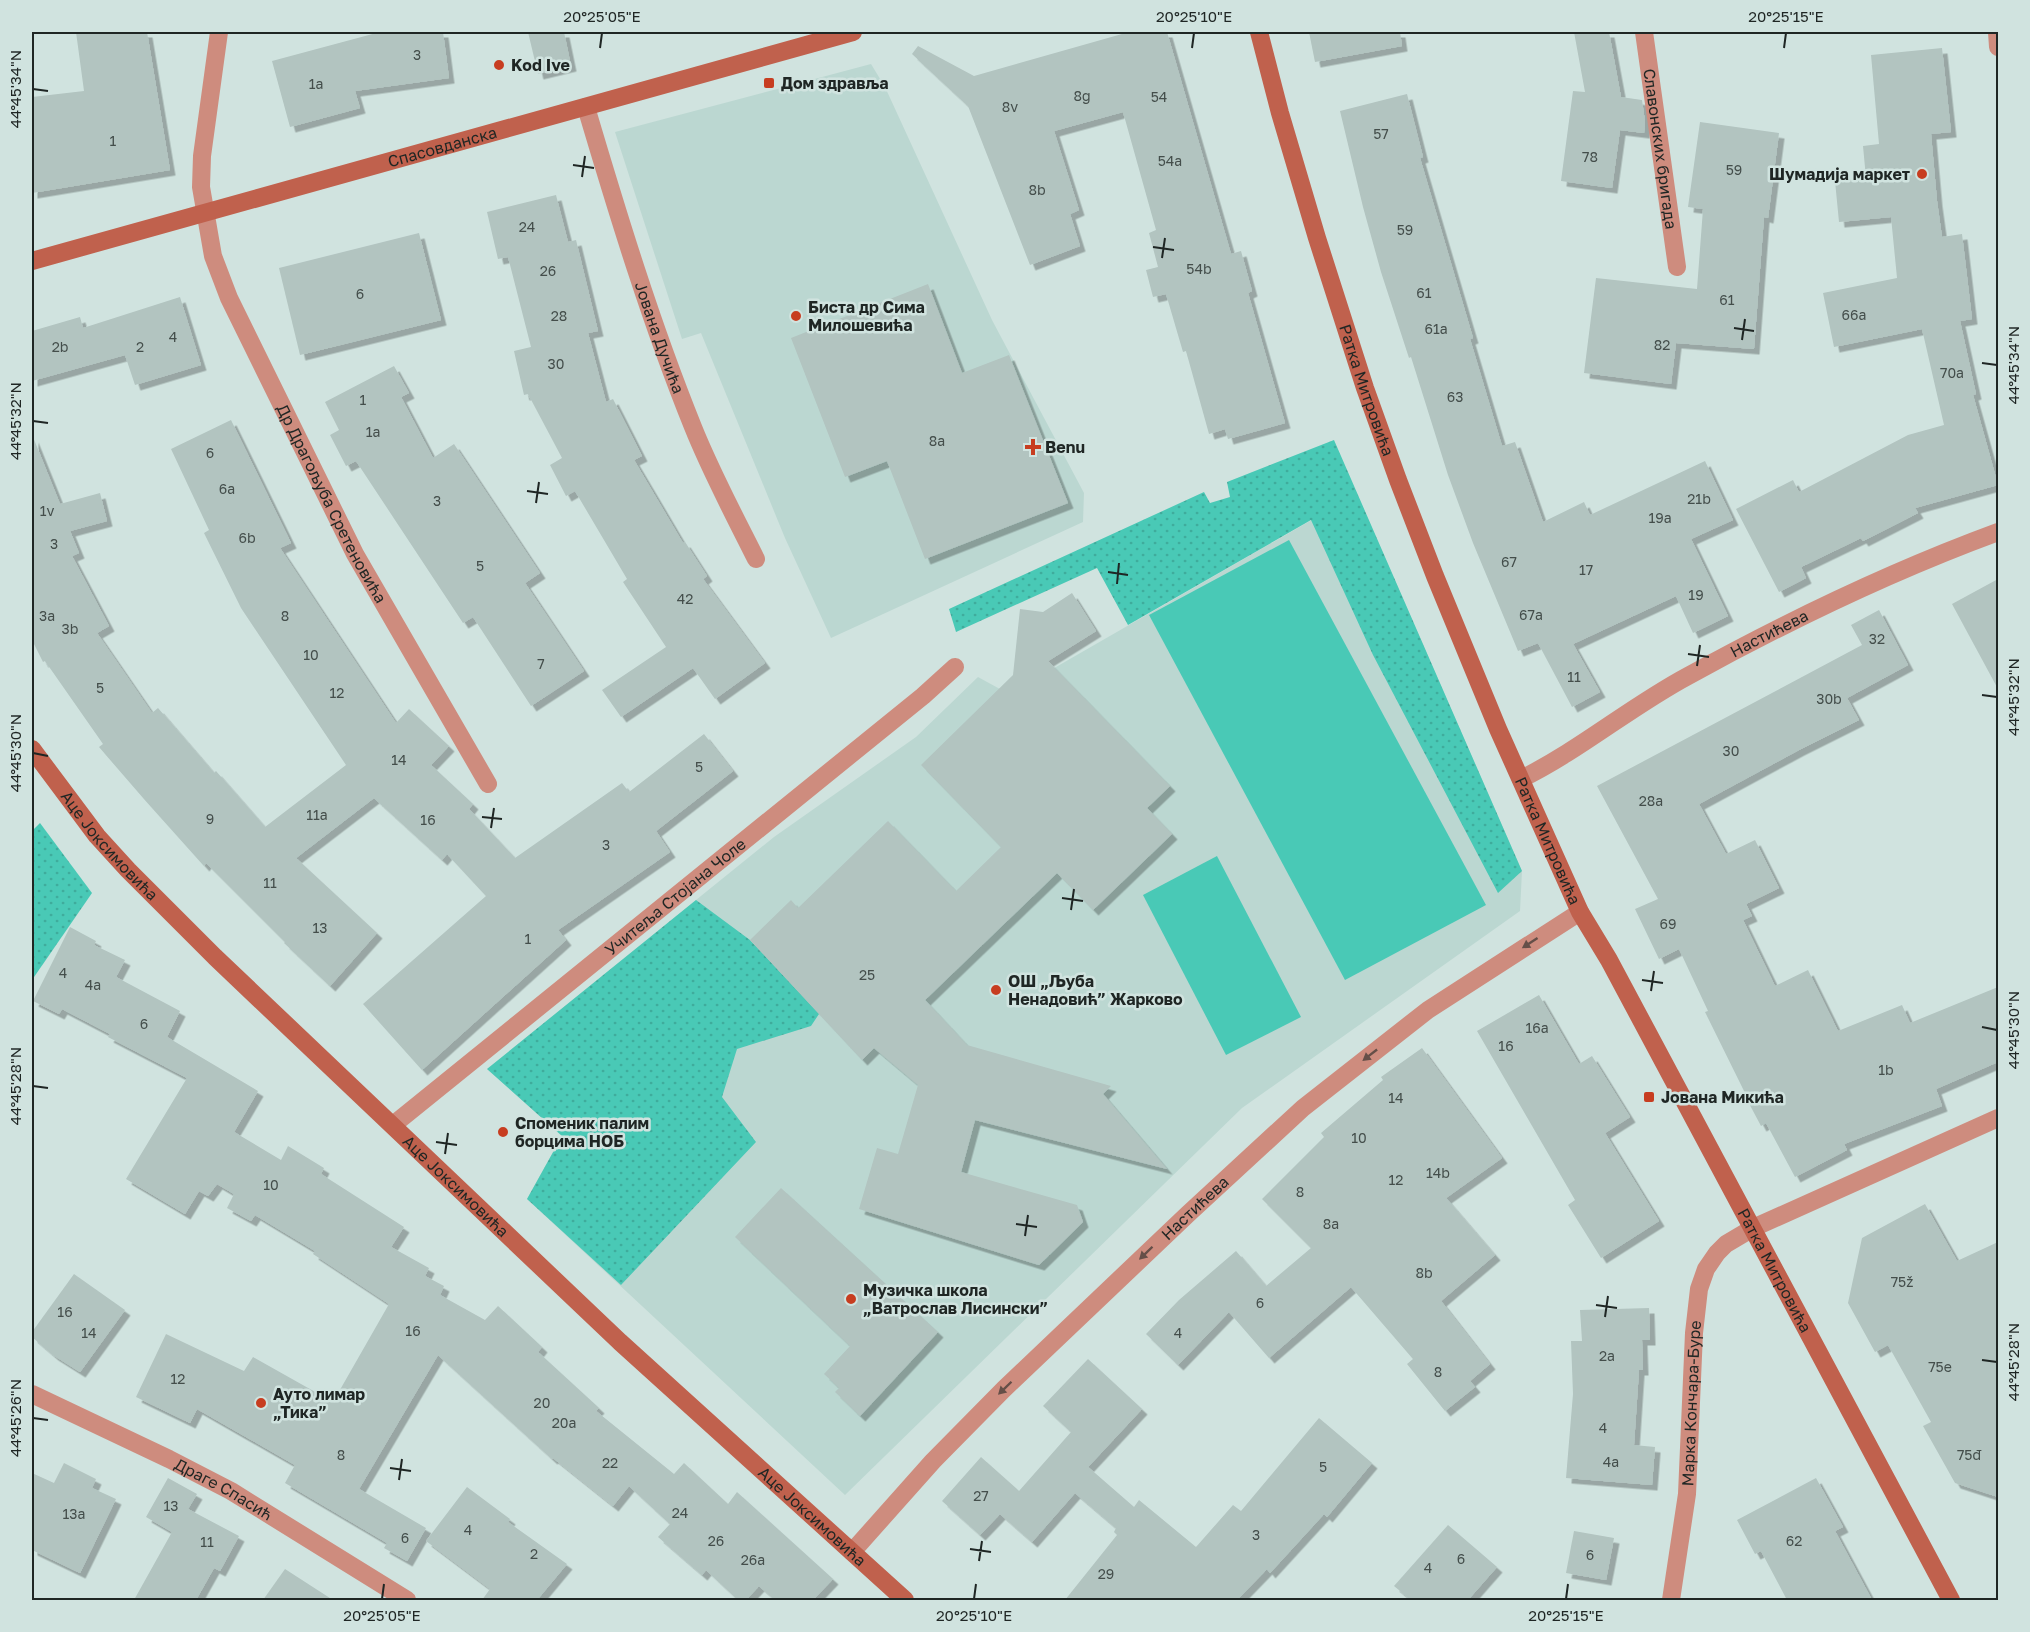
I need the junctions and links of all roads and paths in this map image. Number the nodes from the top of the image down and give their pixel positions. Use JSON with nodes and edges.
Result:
{"nodes":[{"id":1,"x":219,"y":32,"type":"edge"},
{"id":2,"x":853,"y":32,"type":"edge"},
{"id":3,"x":1259,"y":32,"type":"edge"},
{"id":4,"x":1644,"y":32,"type":"edge"},
{"id":5,"x":1997,"y":32,"type":"edge"},
{"id":6,"x":1998,"y":47,"type":"edge"},
{"id":7,"x":586,"y":107,"type":"junction"},
{"id":8,"x":204,"y":212,"type":"junction"},
{"id":9,"x":32,"y":261,"type":"edge"},
{"id":10,"x":1677,"y":267,"type":"dead end"},
{"id":11,"x":1998,"y":532,"type":"edge"},
{"id":12,"x":756,"y":559,"type":"dead end"},
{"id":13,"x":955,"y":667,"type":"dead end"},
{"id":14,"x":32,"y":749,"type":"edge"},
{"id":15,"x":1521,"y":779,"type":"junction"},
{"id":16,"x":488,"y":784,"type":"dead end"},
{"id":17,"x":1580,"y":912,"type":"junction"},
{"id":18,"x":1998,"y":1118,"type":"edge"},
{"id":19,"x":393,"y":1125,"type":"junction"},
{"id":20,"x":1753,"y":1228,"type":"junction"},
{"id":21,"x":32,"y":1394,"type":"edge"},
{"id":22,"x":852,"y":1551,"type":"junction"},
{"id":23,"x":407,"y":1600,"type":"edge"},
{"id":24,"x":905,"y":1600,"type":"edge"},
{"id":25,"x":1671,"y":1600,"type":"edge"},
{"id":26,"x":1951,"y":1600,"type":"edge"}],
"edges":[{"from":1,"to":8,"type":"street","name":"Др Драгољуба Сретеновића"},
{"from":2,"to":7,"type":"street","name":"Спасовданска"},
{"from":3,"to":15,"type":"street","name":"Ратка Митровића"},
{"from":4,"to":10,"type":"street","name":"Славонских бригада"},
{"from":5,"to":6,"type":"street"},
{"from":7,"to":8,"type":"street","name":"Спасовданска"},
{"from":7,"to":12,"type":"street","name":"Јована Дучића"},
{"from":8,"to":9,"type":"street","name":"Спасовданска"},
{"from":8,"to":16,"type":"street","name":"Др Драгољуба Сретеновића"},
{"from":11,"to":15,"type":"street","name":"Настићева"},
{"from":13,"to":19,"type":"street","name":"Учитеља Стојана Чоле"},
{"from":14,"to":19,"type":"street","name":"Аце Јоксимовића"},
{"from":15,"to":17,"type":"street","name":"Ратка Митровића"},
{"from":17,"to":20,"type":"street","name":"Ратка Митровића"},
{"from":17,"to":22,"type":"street","name":"Настићева","one_way":true},
{"from":18,"to":20,"type":"street"},
{"from":19,"to":22,"type":"street","name":"Аце Јоксимовића"},
{"from":20,"to":25,"type":"street","name":"Марка Кончара-Буре"},
{"from":20,"to":26,"type":"street","name":"Ратка Митровића"},
{"from":21,"to":23,"type":"street","name":"Драге Спасић"},
{"from":22,"to":24,"type":"street","name":"Аце Јоксимовића"}]}
